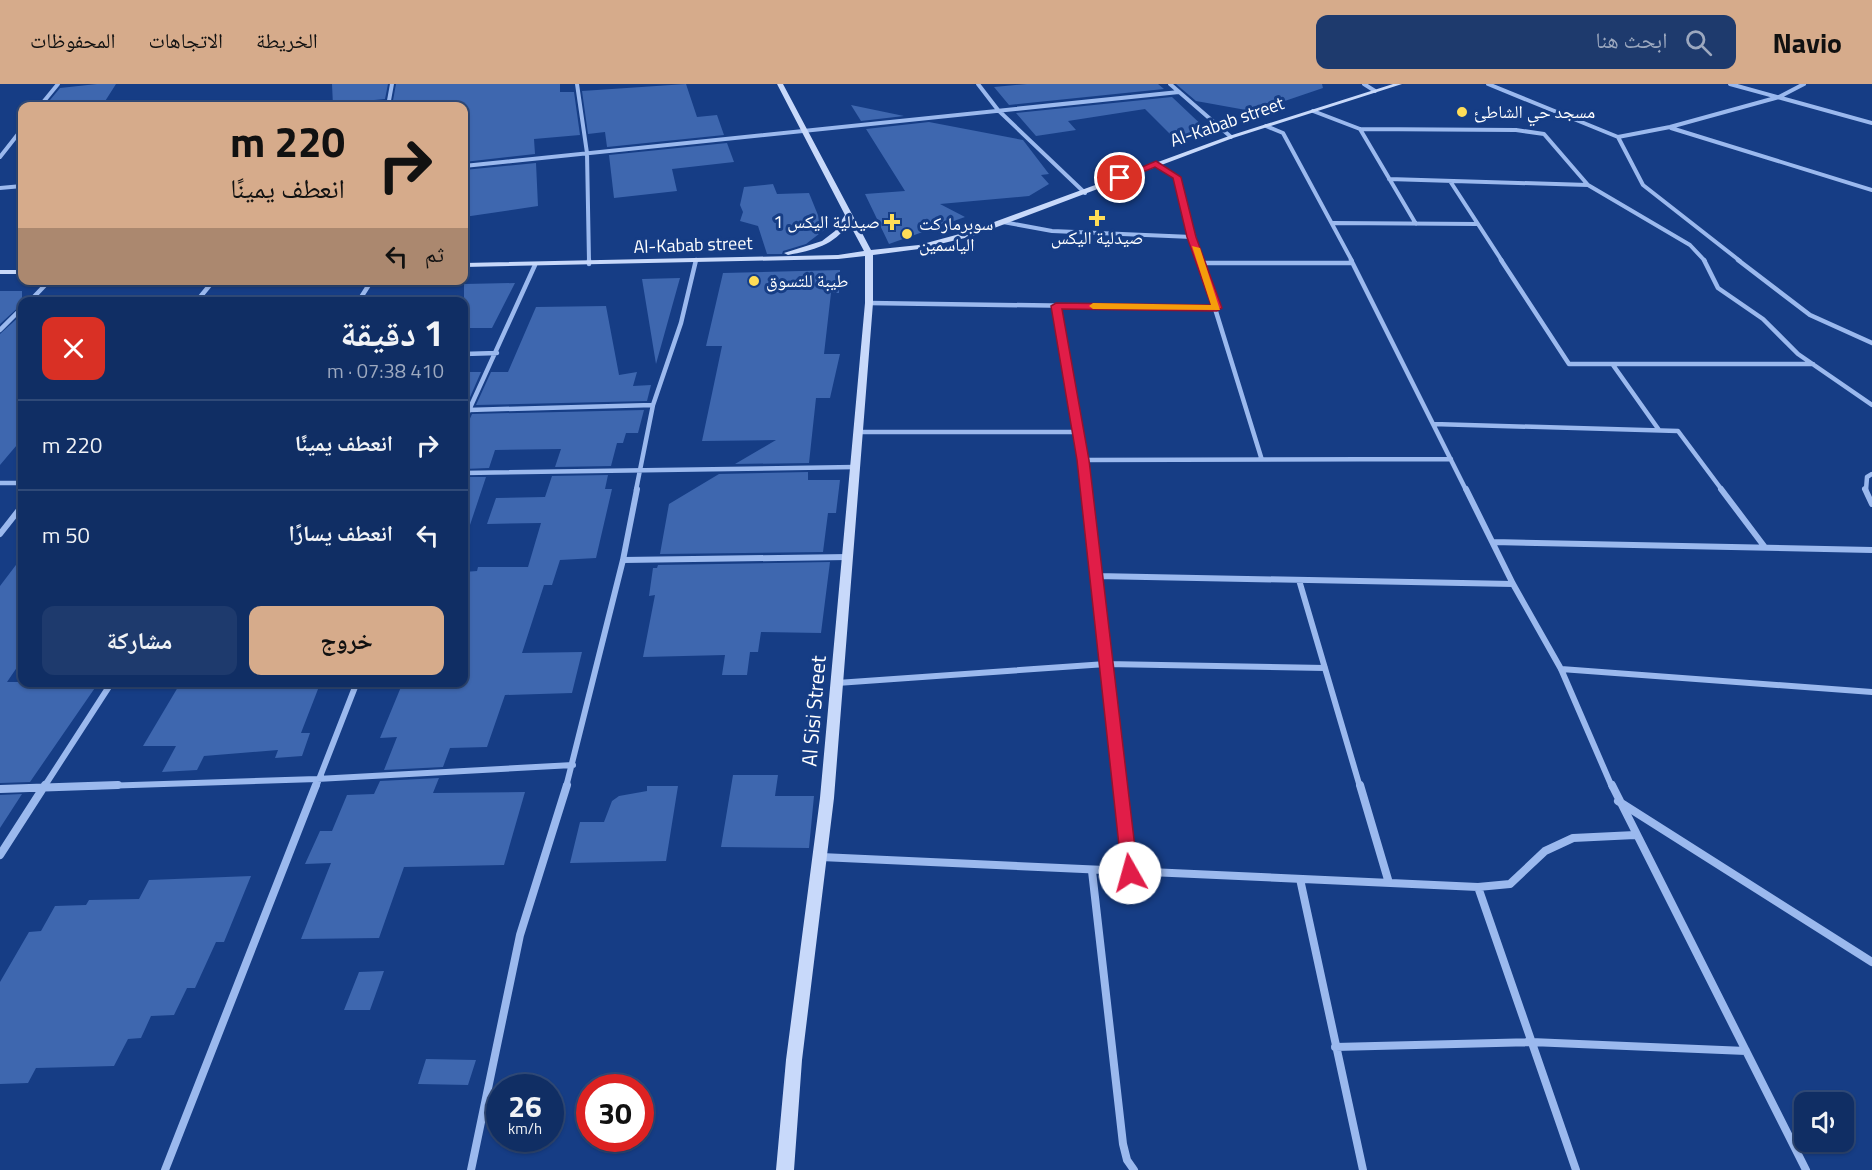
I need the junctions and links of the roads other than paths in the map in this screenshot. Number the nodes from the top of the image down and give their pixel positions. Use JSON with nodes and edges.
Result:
{"nodes":[{"id":1,"x":58,"y":84,"type":"edge"},
{"id":2,"x":392,"y":84,"type":"edge"},
{"id":3,"x":577,"y":84,"type":"edge"},
{"id":4,"x":780,"y":84,"type":"edge"},
{"id":5,"x":978,"y":84,"type":"edge"},
{"id":6,"x":1170,"y":84,"type":"edge"},
{"id":7,"x":1364,"y":84,"type":"edge"},
{"id":8,"x":1399,"y":84,"type":"edge"},
{"id":9,"x":1488,"y":84,"type":"edge"},
{"id":10,"x":1730,"y":84,"type":"edge"},
{"id":11,"x":1804,"y":84,"type":"edge"},
{"id":12,"x":1375,"y":92,"type":"junction"},
{"id":13,"x":1179,"y":93,"type":"junction"},
{"id":14,"x":1779,"y":98,"type":"junction"},
{"id":15,"x":43,"y":102,"type":"edge"},
{"id":16,"x":389,"y":102,"type":"edge"},
{"id":17,"x":998,"y":110,"type":"junction"},
{"id":18,"x":1313,"y":111,"type":"junction"},
{"id":19,"x":1872,"y":123,"type":"edge"},
{"id":20,"x":1266,"y":126,"type":"junction"},
{"id":21,"x":1670,"y":128,"type":"junction"},
{"id":22,"x":1360,"y":129,"type":"junction"},
{"id":23,"x":805,"y":130,"type":"junction"},
{"id":24,"x":1618,"y":136,"type":"junction"},
{"id":25,"x":1231,"y":137,"type":"junction"},
{"id":26,"x":18,"y":138,"type":"edge"},
{"id":27,"x":587,"y":153,"type":"junction"},
{"id":28,"x":0,"y":157,"type":"edge"},
{"id":29,"x":1156,"y":164,"type":"junction"},
{"id":30,"x":468,"y":166,"type":"edge"},
{"id":31,"x":1389,"y":179,"type":"junction"},
{"id":32,"x":1450,"y":182,"type":"junction"},
{"id":33,"x":1588,"y":185,"type":"junction"},
{"id":34,"x":18,"y":186,"type":"edge"},
{"id":35,"x":0,"y":188,"type":"edge"},
{"id":36,"x":1872,"y":190,"type":"edge"},
{"id":37,"x":1084,"y":193,"type":"junction"},
{"id":38,"x":849,"y":215,"type":"junction"},
{"id":39,"x":1003,"y":222,"type":"junction"},
{"id":40,"x":1333,"y":223,"type":"junction"},
{"id":41,"x":1416,"y":224,"type":"junction"},
{"id":42,"x":1477,"y":224,"type":"junction"},
{"id":43,"x":1192,"y":237,"type":"junction"},
{"id":44,"x":869,"y":254,"type":"junction"},
{"id":45,"x":766,"y":259,"type":"junction"},
{"id":46,"x":696,"y":260,"type":"junction"},
{"id":47,"x":1201,"y":263,"type":"junction"},
{"id":48,"x":1351,"y":263,"type":"junction"},
{"id":49,"x":589,"y":264,"type":"junction"},
{"id":50,"x":468,"y":265,"type":"edge"},
{"id":51,"x":535,"y":265,"type":"junction"},
{"id":52,"x":0,"y":272,"type":"edge"},
{"id":53,"x":18,"y":272,"type":"edge"},
{"id":54,"x":45,"y":285,"type":"edge"},
{"id":55,"x":210,"y":285,"type":"edge"},
{"id":56,"x":34,"y":297,"type":"edge"},
{"id":57,"x":200,"y":297,"type":"edge"},
{"id":58,"x":869,"y":303,"type":"junction"},
{"id":59,"x":1056,"y":306,"type":"junction"},
{"id":60,"x":1217,"y":308,"type":"junction"},
{"id":61,"x":18,"y":312,"type":"edge"},
{"id":62,"x":0,"y":330,"type":"edge"},
{"id":63,"x":1872,"y":343,"type":"edge"},
{"id":64,"x":496,"y":353,"type":"junction"},
{"id":65,"x":468,"y":354,"type":"edge"},
{"id":66,"x":1814,"y":364,"type":"junction"},
{"id":67,"x":1612,"y":365,"type":"junction"},
{"id":68,"x":653,"y":405,"type":"junction"},
{"id":69,"x":1872,"y":405,"type":"edge"},
{"id":70,"x":468,"y":410,"type":"joint"},
{"id":71,"x":1433,"y":424,"type":"junction"},
{"id":72,"x":1659,"y":430,"type":"junction"},
{"id":73,"x":858,"y":432,"type":"junction"},
{"id":74,"x":1078,"y":432,"type":"junction"},
{"id":75,"x":1261,"y":457,"type":"junction"},
{"id":76,"x":1451,"y":459,"type":"junction"},
{"id":77,"x":1083,"y":460,"type":"junction"},
{"id":78,"x":855,"y":467,"type":"junction"},
{"id":79,"x":641,"y":471,"type":"junction"},
{"id":80,"x":468,"y":473,"type":"edge"},
{"id":81,"x":1872,"y":474,"type":"edge"},
{"id":82,"x":0,"y":483,"type":"edge"},
{"id":83,"x":18,"y":483,"type":"edge"},
{"id":84,"x":1872,"y":504,"type":"edge"},
{"id":85,"x":18,"y":511,"type":"edge"},
{"id":86,"x":0,"y":534,"type":"edge"},
{"id":87,"x":1493,"y":542,"type":"junction"},
{"id":88,"x":1764,"y":546,"type":"junction"},
{"id":89,"x":1872,"y":550,"type":"edge"},
{"id":90,"x":848,"y":557,"type":"junction"},
{"id":91,"x":623,"y":560,"type":"junction"},
{"id":92,"x":1096,"y":576,"type":"junction"},
{"id":93,"x":1299,"y":580,"type":"junction"},
{"id":94,"x":1513,"y":584,"type":"junction"},
{"id":95,"x":1106,"y":664,"type":"junction"},
{"id":96,"x":1325,"y":668,"type":"junction"},
{"id":97,"x":1561,"y":669,"type":"junction"},
{"id":98,"x":836,"y":683,"type":"junction"},
{"id":99,"x":109,"y":687,"type":"edge"},
{"id":100,"x":355,"y":687,"type":"edge"},
{"id":101,"x":1872,"y":692,"type":"edge"},
{"id":102,"x":573,"y":765,"type":"junction"},
{"id":103,"x":317,"y":779,"type":"junction"},
{"id":104,"x":46,"y":788,"type":"junction"},
{"id":105,"x":0,"y":789,"type":"edge"},
{"id":106,"x":1618,"y":800,"type":"junction"},
{"id":107,"x":1635,"y":835,"type":"junction"},
{"id":108,"x":0,"y":855,"type":"edge"},
{"id":109,"x":818,"y":856,"type":"junction"},
{"id":110,"x":1092,"y":871,"type":"junction"},
{"id":111,"x":1130,"y":873,"type":"junction"},
{"id":112,"x":1300,"y":879,"type":"junction"},
{"id":113,"x":1389,"y":882,"type":"junction"},
{"id":114,"x":1478,"y":887,"type":"junction"},
{"id":115,"x":1872,"y":962,"type":"edge"},
{"id":116,"x":1531,"y":1042,"type":"junction"},
{"id":117,"x":1335,"y":1047,"type":"junction"},
{"id":118,"x":1746,"y":1051,"type":"junction"},
{"id":119,"x":165,"y":1170,"type":"edge"},
{"id":120,"x":471,"y":1170,"type":"edge"},
{"id":121,"x":784,"y":1170,"type":"edge"},
{"id":122,"x":1134,"y":1170,"type":"edge"},
{"id":123,"x":1363,"y":1170,"type":"edge"},
{"id":124,"x":1576,"y":1170,"type":"edge"},
{"id":125,"x":1806,"y":1170,"type":"edge"}],
"edges":[{"from":1,"to":15,"type":"street"},
{"from":2,"to":16,"type":"street"},
{"from":3,"to":27,"type":"street"},
{"from":4,"to":23,"type":"street"},
{"from":5,"to":17,"type":"street"},
{"from":6,"to":13,"type":"street"},
{"from":7,"to":12,"type":"street"},
{"from":8,"to":12,"type":"street","name":"Al-Kabab street"},
{"from":9,"to":24,"type":"street"},
{"from":10,"to":14,"type":"street"},
{"from":11,"to":14,"type":"street"},
{"from":12,"to":18,"type":"street","name":"Al-Kabab street"},
{"from":13,"to":17,"type":"street"},
{"from":13,"to":25,"type":"street"},
{"from":14,"to":19,"type":"street"},
{"from":14,"to":21,"type":"street"},
{"from":17,"to":23,"type":"street"},
{"from":17,"to":37,"type":"street"},
{"from":18,"to":20,"type":"street","name":"Al-Kabab street"},
{"from":18,"to":22,"type":"street"},
{"from":20,"to":25,"type":"street","name":"Al-Kabab street"},
{"from":20,"to":40,"type":"street"},
{"from":21,"to":24,"type":"street"},
{"from":21,"to":36,"type":"street"},
{"from":22,"to":31,"type":"street"},
{"from":22,"to":33,"type":"street"},
{"from":23,"to":27,"type":"street"},
{"from":23,"to":38,"type":"street"},
{"from":24,"to":63,"type":"street"},
{"from":25,"to":29,"type":"street","name":"Al-Kabab street"},
{"from":26,"to":28,"type":"street"},
{"from":27,"to":30,"type":"street"},
{"from":27,"to":49,"type":"street"},
{"from":29,"to":37,"type":"street","name":"Al-Kabab street"},
{"from":29,"to":43,"type":"street"},
{"from":31,"to":32,"type":"street"},
{"from":31,"to":41,"type":"street"},
{"from":32,"to":33,"type":"street"},
{"from":32,"to":42,"type":"street"},
{"from":33,"to":66,"type":"street"},
{"from":34,"to":35,"type":"street"},
{"from":37,"to":39,"type":"street","name":"Al-Kabab street"},
{"from":38,"to":44,"type":"street"},
{"from":38,"to":45,"type":"street"},
{"from":39,"to":43,"type":"street"},
{"from":39,"to":44,"type":"street","name":"Al-Kabab street"},
{"from":40,"to":41,"type":"street"},
{"from":40,"to":48,"type":"street"},
{"from":41,"to":42,"type":"street"},
{"from":42,"to":67,"type":"street"},
{"from":43,"to":47,"type":"street"},
{"from":44,"to":45,"type":"street","name":"Al-Kabab street"},
{"from":44,"to":58,"type":"street","name":"Al Sisi Street"},
{"from":45,"to":46,"type":"street","name":"Al-Kabab street"},
{"from":46,"to":49,"type":"street","name":"Al-Kabab street"},
{"from":46,"to":68,"type":"street"},
{"from":47,"to":48,"type":"street"},
{"from":47,"to":60,"type":"street"},
{"from":48,"to":71,"type":"street"},
{"from":49,"to":51,"type":"street","name":"Al-Kabab street"},
{"from":50,"to":51,"type":"street","name":"Al-Kabab street"},
{"from":51,"to":64,"type":"street"},
{"from":52,"to":53,"type":"street"},
{"from":54,"to":56,"type":"street"},
{"from":55,"to":57,"type":"street"},
{"from":58,"to":59,"type":"street"},
{"from":58,"to":73,"type":"street","name":"Al Sisi Street"},
{"from":59,"to":60,"type":"street"},
{"from":59,"to":74,"type":"street"},
{"from":60,"to":75,"type":"street"},
{"from":61,"to":62,"type":"street"},
{"from":64,"to":65,"type":"street"},
{"from":64,"to":70,"type":"street"},
{"from":66,"to":67,"type":"street"},
{"from":66,"to":69,"type":"street"},
{"from":67,"to":72,"type":"street"},
{"from":68,"to":70,"type":"street"},
{"from":68,"to":79,"type":"street"},
{"from":71,"to":72,"type":"street"},
{"from":71,"to":76,"type":"street"},
{"from":72,"to":88,"type":"street"},
{"from":73,"to":74,"type":"street"},
{"from":73,"to":78,"type":"street","name":"Al Sisi Street"},
{"from":74,"to":77,"type":"street"},
{"from":75,"to":76,"type":"street"},
{"from":75,"to":77,"type":"street"},
{"from":76,"to":87,"type":"street"},
{"from":77,"to":92,"type":"street"},
{"from":78,"to":79,"type":"street"},
{"from":78,"to":90,"type":"street","name":"Al Sisi Street"},
{"from":79,"to":80,"type":"street"},
{"from":79,"to":91,"type":"street"},
{"from":81,"to":84,"type":"street"},
{"from":82,"to":83,"type":"street"},
{"from":85,"to":86,"type":"street"},
{"from":87,"to":88,"type":"street"},
{"from":87,"to":94,"type":"street"},
{"from":88,"to":89,"type":"street"},
{"from":90,"to":91,"type":"street"},
{"from":90,"to":98,"type":"street","name":"Al Sisi Street"},
{"from":91,"to":102,"type":"street"},
{"from":92,"to":93,"type":"street"},
{"from":92,"to":95,"type":"street"},
{"from":93,"to":94,"type":"street"},
{"from":93,"to":96,"type":"street"},
{"from":94,"to":97,"type":"street"},
{"from":95,"to":96,"type":"street"},
{"from":95,"to":98,"type":"street"},
{"from":95,"to":111,"type":"street"},
{"from":96,"to":113,"type":"street"},
{"from":97,"to":101,"type":"street"},
{"from":97,"to":106,"type":"street"},
{"from":98,"to":109,"type":"street","name":"Al Sisi Street"},
{"from":99,"to":104,"type":"street"},
{"from":100,"to":103,"type":"street"},
{"from":102,"to":103,"type":"street"},
{"from":102,"to":120,"type":"street"},
{"from":103,"to":104,"type":"street"},
{"from":103,"to":119,"type":"street"},
{"from":104,"to":105,"type":"street"},
{"from":104,"to":108,"type":"street"},
{"from":106,"to":107,"type":"street"},
{"from":106,"to":115,"type":"street"},
{"from":107,"to":114,"type":"street"},
{"from":107,"to":118,"type":"street"},
{"from":109,"to":110,"type":"street"},
{"from":109,"to":121,"type":"street","name":"Al Sisi Street"},
{"from":110,"to":111,"type":"street"},
{"from":110,"to":122,"type":"street"},
{"from":111,"to":112,"type":"street"},
{"from":112,"to":113,"type":"street"},
{"from":112,"to":117,"type":"street"},
{"from":113,"to":114,"type":"street"},
{"from":114,"to":116,"type":"street"},
{"from":116,"to":117,"type":"street"},
{"from":116,"to":118,"type":"street"},
{"from":116,"to":124,"type":"street"},
{"from":117,"to":123,"type":"street"},
{"from":118,"to":125,"type":"street"}]}
